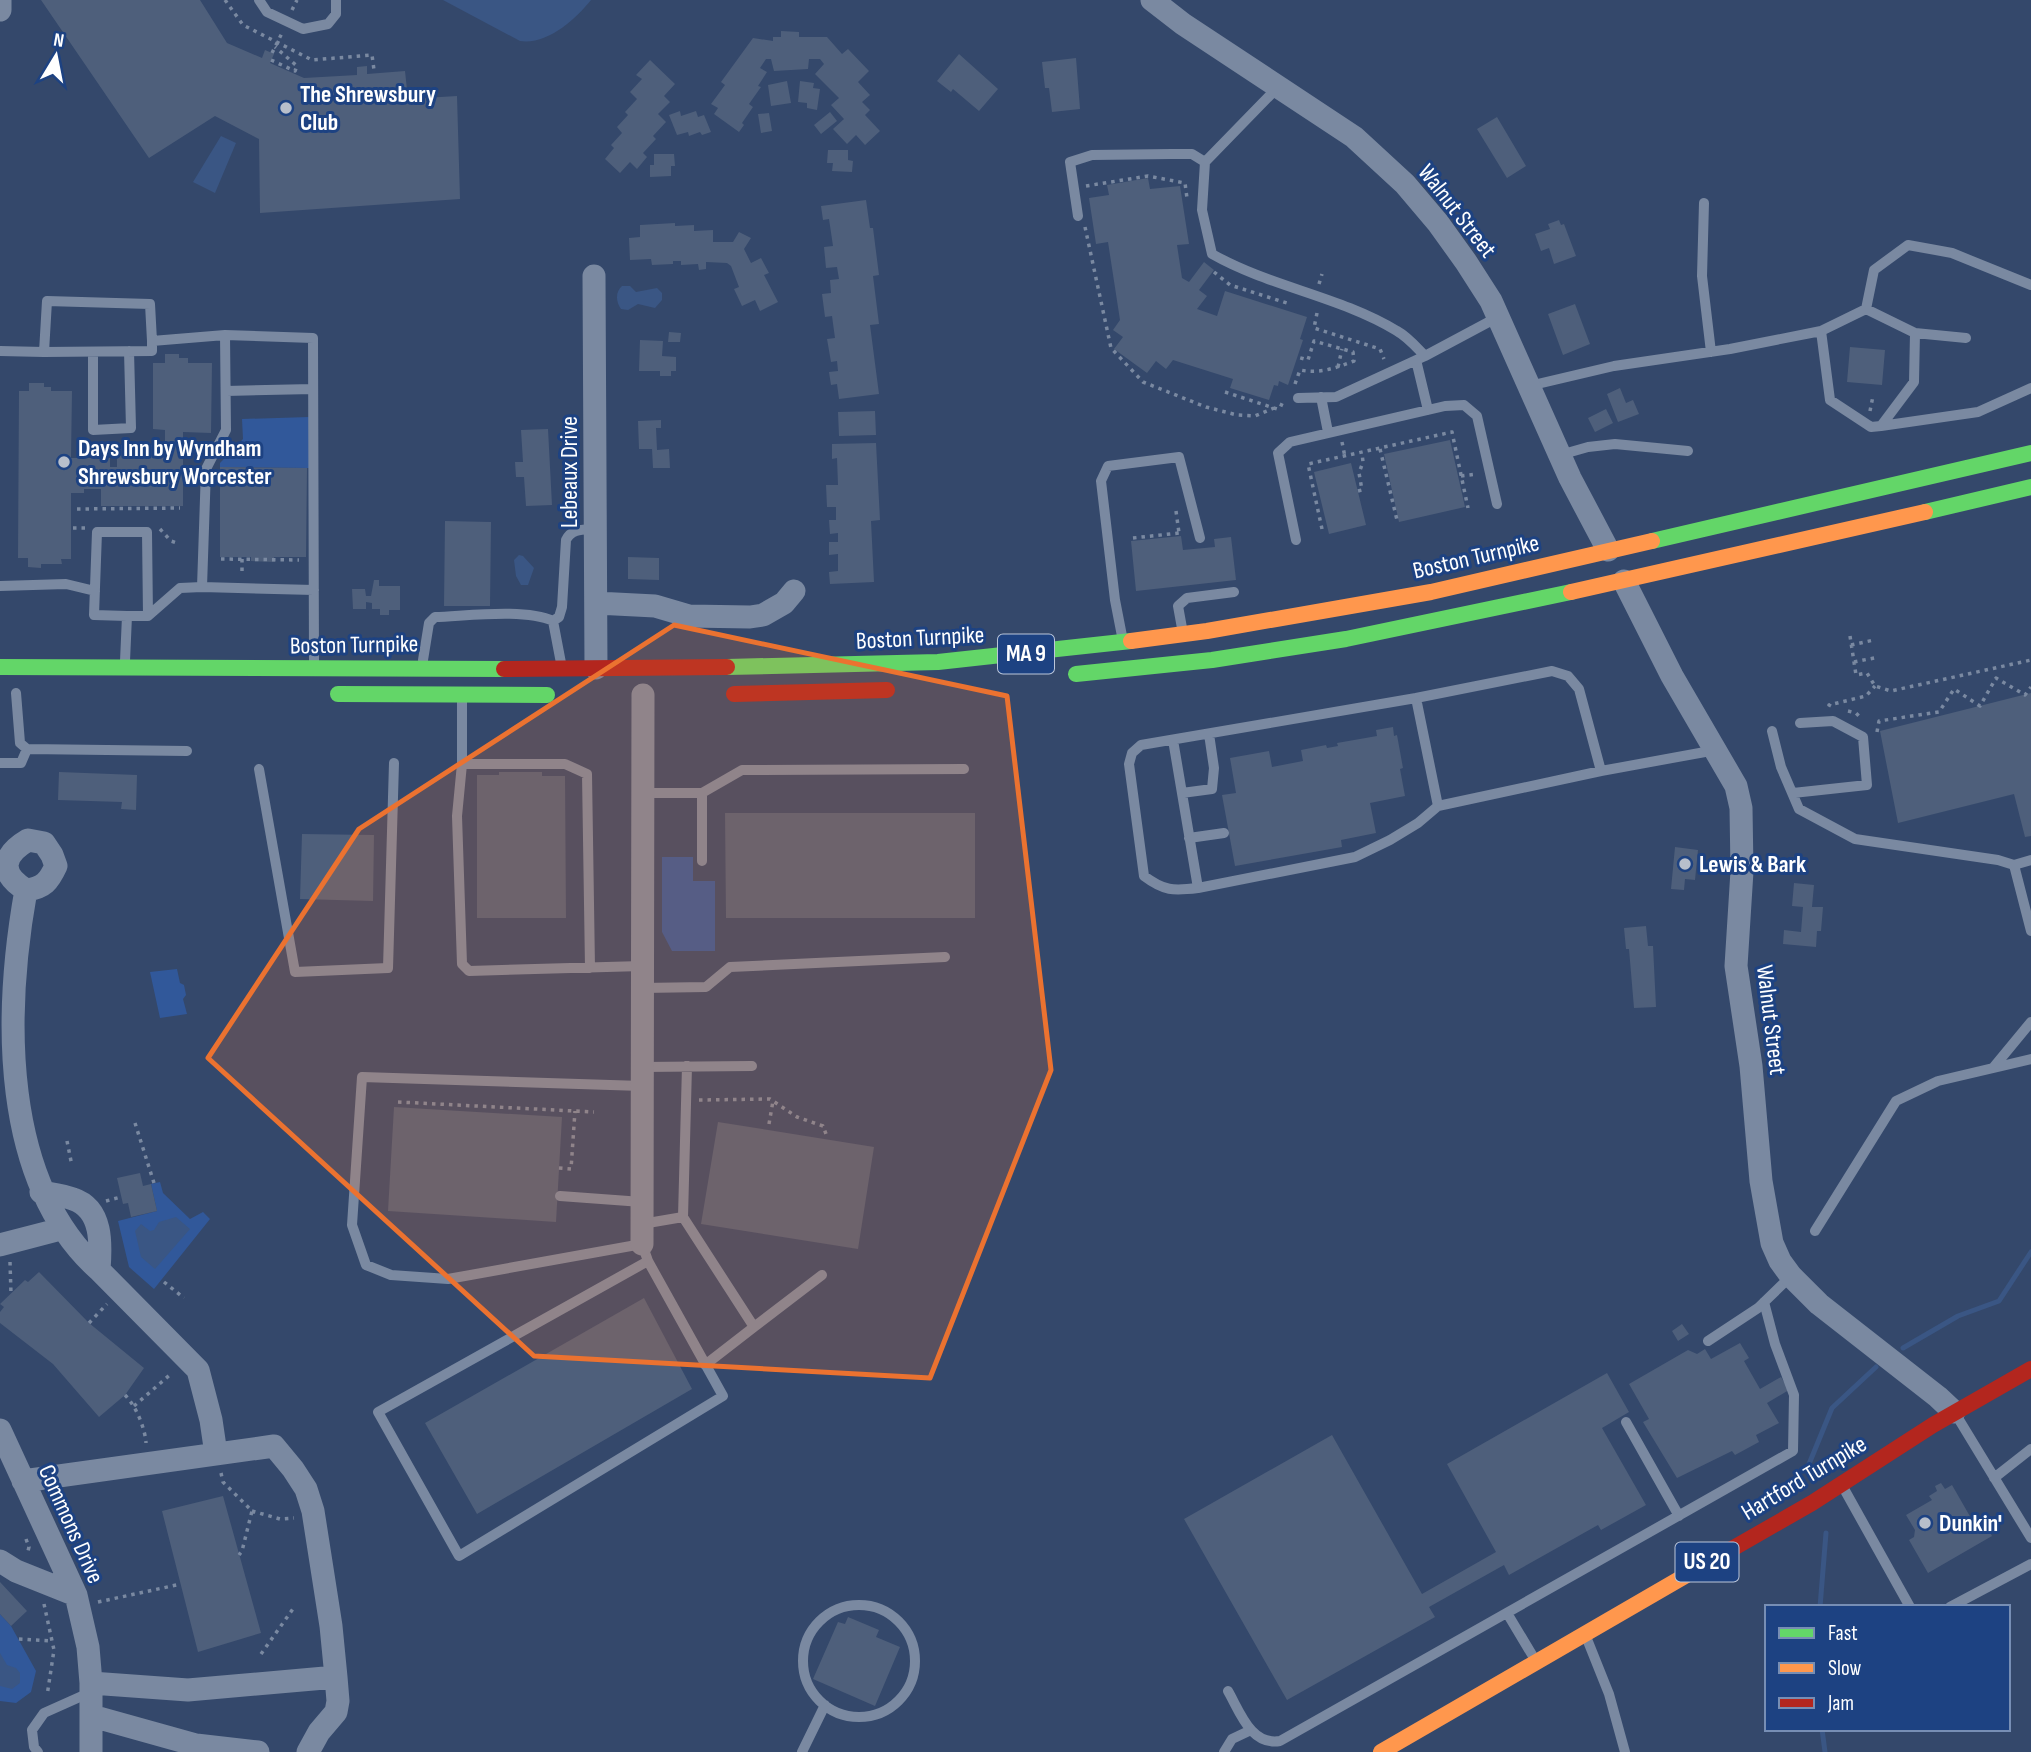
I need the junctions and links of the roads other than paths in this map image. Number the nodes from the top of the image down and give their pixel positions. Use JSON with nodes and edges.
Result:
{"nodes":[{"id":1,"x":1,"y":0,"type":"edge"},
{"id":2,"x":259,"y":0,"type":"edge"},
{"id":3,"x":335,"y":0,"type":"edge"},
{"id":4,"x":1152,"y":0,"type":"edge"},
{"id":5,"x":0,"y":10,"type":"edge"},
{"id":6,"x":1279,"y":86,"type":"junction"},
{"id":7,"x":1205,"y":162,"type":"junction"},
{"id":8,"x":1704,"y":203,"type":"dead end"},
{"id":9,"x":1078,"y":216,"type":"road end"},
{"id":10,"x":594,"y":276,"type":"dead end"},
{"id":11,"x":2031,"y":285,"type":"edge"},
{"id":12,"x":1866,"y":309,"type":"junction"},
{"id":13,"x":1498,"y":317,"type":"junction"},
{"id":14,"x":1821,"y":331,"type":"junction"},
{"id":15,"x":1915,"y":333,"type":"junction"},
{"id":16,"x":225,"y":335,"type":"junction"},
{"id":17,"x":1966,"y":338,"type":"dead end"},
{"id":18,"x":152,"y":341,"type":"junction"},
{"id":19,"x":0,"y":351,"type":"edge"},
{"id":20,"x":129,"y":351,"type":"junction"},
{"id":21,"x":44,"y":352,"type":"junction"},
{"id":22,"x":93,"y":352,"type":"junction"},
{"id":23,"x":1711,"y":352,"type":"junction"},
{"id":24,"x":1421,"y":358,"type":"junction"},
{"id":25,"x":1529,"y":386,"type":"junction"},
{"id":26,"x":2031,"y":388,"type":"edge"},
{"id":27,"x":313,"y":389,"type":"junction"},
{"id":28,"x":226,"y":391,"type":"junction"},
{"id":29,"x":1321,"y":397,"type":"junction"},
{"id":30,"x":1298,"y":398,"type":"dead end"},
{"id":31,"x":1428,"y":410,"type":"junction"},
{"id":32,"x":1881,"y":426,"type":"junction"},
{"id":33,"x":1328,"y":432,"type":"junction"},
{"id":34,"x":1688,"y":452,"type":"dead end"},
{"id":35,"x":2031,"y":453,"type":"edge"},
{"id":36,"x":1559,"y":455,"type":"junction"},
{"id":37,"x":2031,"y":487,"type":"edge"},
{"id":38,"x":1497,"y":504,"type":"dead end"},
{"id":39,"x":596,"y":528,"type":"junction"},
{"id":40,"x":1200,"y":534,"type":"road end"},
{"id":41,"x":1296,"y":540,"type":"dead end"},
{"id":42,"x":1608,"y":550,"type":"junction"},
{"id":43,"x":1624,"y":581,"type":"junction"},
{"id":44,"x":0,"y":586,"type":"edge"},
{"id":45,"x":202,"y":587,"type":"junction"},
{"id":46,"x":314,"y":590,"type":"junction"},
{"id":47,"x":793,"y":590,"type":"dead end"},
{"id":48,"x":95,"y":591,"type":"junction"},
{"id":49,"x":1234,"y":592,"type":"dead end"},
{"id":50,"x":596,"y":603,"type":"junction"},
{"id":51,"x":148,"y":615,"type":"junction"},
{"id":52,"x":127,"y":617,"type":"junction"},
{"id":53,"x":553,"y":621,"type":"junction"},
{"id":54,"x":1184,"y":634,"type":"junction"},
{"id":55,"x":1123,"y":642,"type":"junction"},
{"id":56,"x":0,"y":667,"type":"edge"},
{"id":57,"x":421,"y":667,"type":"junction"},
{"id":58,"x":125,"y":668,"type":"junction"},
{"id":59,"x":314,"y":668,"type":"junction"},
{"id":60,"x":562,"y":668,"type":"junction"},
{"id":61,"x":596,"y":668,"type":"junction"},
{"id":62,"x":1060,"y":676,"type":"dead end"},
{"id":63,"x":905,"y":689,"type":"dead end"},
{"id":64,"x":15,"y":693,"type":"edge"},
{"id":65,"x":329,"y":694,"type":"dead end"},
{"id":66,"x":463,"y":694,"type":"junction"},
{"id":67,"x":724,"y":694,"type":"dead end"},
{"id":68,"x":560,"y":695,"type":"dead end"},
{"id":69,"x":643,"y":695,"type":"dead end"},
{"id":70,"x":1416,"y":698,"type":"junction"},
{"id":71,"x":1800,"y":723,"type":"dead end"},
{"id":72,"x":1772,"y":731,"type":"dead end"},
{"id":73,"x":1209,"y":734,"type":"junction"},
{"id":74,"x":1173,"y":740,"type":"junction"},
{"id":75,"x":27,"y":749,"type":"junction"},
{"id":76,"x":1716,"y":750,"type":"junction"},
{"id":77,"x":187,"y":751,"type":"dead end"},
{"id":78,"x":0,"y":763,"type":"edge"},
{"id":79,"x":394,"y":763,"type":"dead end"},
{"id":80,"x":462,"y":764,"type":"junction"},
{"id":81,"x":259,"y":769,"type":"dead end"},
{"id":82,"x":964,"y":769,"type":"dead end"},
{"id":83,"x":1601,"y":771,"type":"junction"},
{"id":84,"x":642,"y":793,"type":"junction"},
{"id":85,"x":702,"y":793,"type":"junction"},
{"id":86,"x":1182,"y":793,"type":"junction"},
{"id":87,"x":1793,"y":793,"type":"junction"},
{"id":88,"x":1438,"y":806,"type":"junction"},
{"id":89,"x":1224,"y":833,"type":"dead end"},
{"id":90,"x":1189,"y":838,"type":"junction"},
{"id":91,"x":2031,"y":860,"type":"edge"},
{"id":92,"x":702,"y":861,"type":"dead end"},
{"id":93,"x":2014,"y":865,"type":"junction"},
{"id":94,"x":1198,"y":888,"type":"junction"},
{"id":95,"x":26,"y":890,"type":"dead end"},
{"id":96,"x":2031,"y":931,"type":"edge"},
{"id":97,"x":945,"y":957,"type":"dead end"},
{"id":98,"x":590,"y":968,"type":"junction"},
{"id":99,"x":642,"y":977,"type":"junction"},
{"id":100,"x":2031,"y":1022,"type":"edge"},
{"id":101,"x":2031,"y":1059,"type":"edge"},
{"id":102,"x":687,"y":1066,"type":"junction"},
{"id":103,"x":752,"y":1066,"type":"dead end"},
{"id":104,"x":1993,"y":1068,"type":"junction"},
{"id":105,"x":642,"y":1077,"type":"junction"},
{"id":106,"x":41,"y":1192,"type":"junction"},
{"id":107,"x":561,"y":1196,"type":"dead end"},
{"id":108,"x":683,"y":1217,"type":"junction"},
{"id":109,"x":61,"y":1229,"type":"junction"},
{"id":110,"x":1815,"y":1231,"type":"dead end"},
{"id":111,"x":643,"y":1233,"type":"junction"},
{"id":112,"x":5,"y":1244,"type":"edge"},
{"id":113,"x":99,"y":1270,"type":"junction"},
{"id":114,"x":822,"y":1275,"type":"dead end"},
{"id":115,"x":1791,"y":1276,"type":"junction"},
{"id":116,"x":1764,"y":1302,"type":"junction"},
{"id":117,"x":754,"y":1327,"type":"junction"},
{"id":118,"x":1708,"y":1341,"type":"dead end"},
{"id":119,"x":705,"y":1365,"type":"junction"},
{"id":120,"x":2030,"y":1371,"type":"edge"},
{"id":121,"x":1954,"y":1412,"type":"junction"},
{"id":122,"x":1626,"y":1422,"type":"dead end"},
{"id":123,"x":0,"y":1430,"type":"edge"},
{"id":124,"x":2031,"y":1450,"type":"edge"},
{"id":125,"x":216,"y":1454,"type":"junction"},
{"id":126,"x":1994,"y":1478,"type":"junction"},
{"id":127,"x":23,"y":1481,"type":"junction"},
{"id":128,"x":1842,"y":1485,"type":"junction"},
{"id":129,"x":1679,"y":1516,"type":"junction"},
{"id":130,"x":2031,"y":1538,"type":"edge"},
{"id":131,"x":2031,"y":1564,"type":"edge"},
{"id":132,"x":8,"y":1566,"type":"edge"},
{"id":133,"x":77,"y":1601,"type":"junction"},
{"id":134,"x":1909,"y":1605,"type":"edge"},
{"id":135,"x":1954,"y":1605,"type":"edge"},
{"id":136,"x":1507,"y":1613,"type":"junction"},
{"id":137,"x":1585,"y":1633,"type":"junction"},
{"id":138,"x":1536,"y":1662,"type":"junction"},
{"id":139,"x":336,"y":1677,"type":"junction"},
{"id":140,"x":91,"y":1687,"type":"junction"},
{"id":141,"x":1228,"y":1691,"type":"dead end"},
{"id":142,"x":825,"y":1705,"type":"junction"},
{"id":143,"x":92,"y":1716,"type":"junction"},
{"id":144,"x":1251,"y":1730,"type":"junction"},
{"id":145,"x":38,"y":1752,"type":"edge"},
{"id":146,"x":91,"y":1752,"type":"edge"},
{"id":147,"x":257,"y":1752,"type":"edge"},
{"id":148,"x":308,"y":1752,"type":"edge"},
{"id":149,"x":802,"y":1752,"type":"edge"},
{"id":150,"x":1224,"y":1752,"type":"edge"},
{"id":151,"x":1381,"y":1752,"type":"edge"},
{"id":152,"x":1625,"y":1752,"type":"edge"}],
"edges":[{"from":1,"to":5,"type":"street"},
{"from":2,"to":3,"type":"lane"},
{"from":4,"to":6,"type":"street","name":"Walnut Street"},
{"from":6,"to":7,"type":"lane"},
{"from":6,"to":13,"type":"street","name":"Walnut Street"},
{"from":7,"to":9,"type":"lane"},
{"from":7,"to":24,"type":"lane"},
{"from":8,"to":23,"type":"lane"},
{"from":10,"to":39,"type":"street","name":"Lebeaux Drive"},
{"from":11,"to":12,"type":"lane"},
{"from":12,"to":14,"type":"lane"},
{"from":12,"to":15,"type":"lane"},
{"from":13,"to":24,"type":"lane"},
{"from":13,"to":25,"type":"street","name":"Walnut Street"},
{"from":14,"to":23,"type":"lane"},
{"from":14,"to":32,"type":"lane"},
{"from":15,"to":17,"type":"lane"},
{"from":15,"to":32,"type":"lane"},
{"from":16,"to":18,"type":"lane"},
{"from":16,"to":27,"type":"lane"},
{"from":16,"to":28,"type":"lane"},
{"from":18,"to":20,"type":"lane"},
{"from":18,"to":21,"type":"lane"},
{"from":19,"to":21,"type":"lane"},
{"from":20,"to":22,"type":"lane"},
{"from":20,"to":22,"type":"lane"},
{"from":21,"to":22,"type":"lane"},
{"from":23,"to":25,"type":"lane"},
{"from":24,"to":29,"type":"lane"},
{"from":24,"to":31,"type":"lane"},
{"from":25,"to":36,"type":"street","name":"Walnut Street"},
{"from":26,"to":32,"type":"lane"},
{"from":27,"to":28,"type":"lane"},
{"from":27,"to":46,"type":"lane"},
{"from":28,"to":45,"type":"lane"},
{"from":29,"to":30,"type":"lane"},
{"from":29,"to":33,"type":"lane"},
{"from":31,"to":33,"type":"lane"},
{"from":31,"to":38,"type":"lane"},
{"from":33,"to":41,"type":"lane"},
{"from":34,"to":36,"type":"lane"},
{"from":35,"to":42,"type":"main road","name":"Boston Turnpike","number":"MA 9"},
{"from":36,"to":42,"type":"street","name":"Walnut Street"},
{"from":37,"to":43,"type":"main road","number":"MA 9"},
{"from":39,"to":50,"type":"street","name":"Lebeaux Drive"},
{"from":39,"to":53,"type":"lane"},
{"from":40,"to":55,"type":"lane"},
{"from":42,"to":54,"type":"main road","name":"Boston Turnpike","number":"MA 9"},
{"from":43,"to":62,"type":"main road","number":"MA 9"},
{"from":43,"to":76,"type":"street","name":"Walnut Street"},
{"from":44,"to":48,"type":"lane"},
{"from":45,"to":46,"type":"lane"},
{"from":45,"to":51,"type":"lane"},
{"from":46,"to":59,"type":"lane"},
{"from":47,"to":50,"type":"street"},
{"from":48,"to":51,"type":"lane"},
{"from":48,"to":52,"type":"lane"},
{"from":49,"to":54,"type":"lane"},
{"from":50,"to":61,"type":"street","name":"Lebeaux Drive"},
{"from":51,"to":52,"type":"lane"},
{"from":52,"to":58,"type":"lane"},
{"from":53,"to":57,"type":"lane"},
{"from":53,"to":60,"type":"lane"},
{"from":54,"to":55,"type":"main road","name":"Boston Turnpike","number":"MA 9"},
{"from":55,"to":61,"type":"main road","name":"Boston Turnpike","number":"MA 9"},
{"from":56,"to":58,"type":"main road","name":"Boston Turnpike","number":"MA 9"},
{"from":57,"to":59,"type":"main road","name":"Boston Turnpike","number":"MA 9"},
{"from":57,"to":60,"type":"main road","name":"Boston Turnpike","number":"MA 9"},
{"from":58,"to":59,"type":"main road","name":"Boston Turnpike","number":"MA 9"},
{"from":60,"to":61,"type":"main road","name":"Boston Turnpike","number":"MA 9"},
{"from":63,"to":67,"type":"main road","name":"Boston Turnpike"},
{"from":64,"to":75,"type":"lane"},
{"from":65,"to":66,"type":"main road","name":"Boston Turnpike"},
{"from":66,"to":68,"type":"main road","name":"Boston Turnpike"},
{"from":66,"to":80,"type":"lane"},
{"from":69,"to":84,"type":"street"},
{"from":70,"to":73,"type":"lane"},
{"from":70,"to":83,"type":"lane"},
{"from":70,"to":88,"type":"lane"},
{"from":71,"to":87,"type":"lane"},
{"from":72,"to":87,"type":"lane"},
{"from":73,"to":74,"type":"lane"},
{"from":73,"to":86,"type":"lane"},
{"from":74,"to":86,"type":"lane"},
{"from":74,"to":94,"type":"lane"},
{"from":75,"to":77,"type":"lane"},
{"from":75,"to":78,"type":"lane"},
{"from":76,"to":83,"type":"lane"},
{"from":76,"to":115,"type":"street","name":"Walnut Street"},
{"from":79,"to":81,"type":"lane"},
{"from":80,"to":98,"type":"lane"},
{"from":80,"to":98,"type":"lane"},
{"from":82,"to":85,"type":"lane"},
{"from":83,"to":88,"type":"lane"},
{"from":84,"to":85,"type":"lane"},
{"from":84,"to":99,"type":"street"},
{"from":85,"to":92,"type":"lane"},
{"from":86,"to":90,"type":"lane"},
{"from":87,"to":93,"type":"lane"},
{"from":88,"to":94,"type":"lane"},
{"from":89,"to":90,"type":"lane"},
{"from":90,"to":94,"type":"lane"},
{"from":91,"to":93,"type":"lane"},
{"from":93,"to":96,"type":"lane"},
{"from":95,"to":106,"type":"street"},
{"from":97,"to":99,"type":"lane"},
{"from":98,"to":99,"type":"lane"},
{"from":99,"to":105,"type":"street"},
{"from":100,"to":104,"type":"lane"},
{"from":101,"to":104,"type":"lane"},
{"from":102,"to":103,"type":"lane"},
{"from":102,"to":105,"type":"lane"},
{"from":102,"to":108,"type":"lane"},
{"from":104,"to":110,"type":"lane"},
{"from":105,"to":111,"type":"street"},
{"from":105,"to":111,"type":"lane"},
{"from":106,"to":109,"type":"street"},
{"from":106,"to":113,"type":"street"},
{"from":107,"to":111,"type":"lane"},
{"from":108,"to":111,"type":"lane"},
{"from":108,"to":117,"type":"lane"},
{"from":109,"to":112,"type":"street"},
{"from":109,"to":113,"type":"street"},
{"from":111,"to":119,"type":"lane"},
{"from":111,"to":119,"type":"lane"},
{"from":113,"to":125,"type":"street"},
{"from":114,"to":117,"type":"lane"},
{"from":115,"to":116,"type":"lane"},
{"from":115,"to":121,"type":"street","name":"Walnut Street"},
{"from":116,"to":118,"type":"lane"},
{"from":116,"to":129,"type":"lane"},
{"from":117,"to":119,"type":"lane"},
{"from":120,"to":121,"type":"main road","name":"Hartford Turnpike","number":"US 20"},
{"from":121,"to":126,"type":"lane"},
{"from":121,"to":128,"type":"main road","name":"Hartford Turnpike","number":"US 20"},
{"from":122,"to":129,"type":"lane"},
{"from":123,"to":127,"type":"street","name":"Commons Drive"},
{"from":124,"to":126,"type":"lane"},
{"from":125,"to":127,"type":"street"},
{"from":125,"to":139,"type":"street"},
{"from":126,"to":130,"type":"lane"},
{"from":127,"to":133,"type":"street","name":"Commons Drive"},
{"from":128,"to":134,"type":"lane"},
{"from":128,"to":137,"type":"main road","name":"Hartford Turnpike","number":"US 20"},
{"from":129,"to":136,"type":"lane"},
{"from":131,"to":135,"type":"lane"},
{"from":132,"to":133,"type":"street"},
{"from":133,"to":140,"type":"street","name":"Commons Drive"},
{"from":136,"to":138,"type":"lane"},
{"from":136,"to":144,"type":"lane"},
{"from":137,"to":138,"type":"main road","name":"Hartford Turnpike","number":"US 20"},
{"from":137,"to":152,"type":"lane"},
{"from":138,"to":151,"type":"main road","name":"Hartford Turnpike","number":"US 20"},
{"from":139,"to":140,"type":"street"},
{"from":139,"to":148,"type":"street"},
{"from":140,"to":143,"type":"street","name":"Commons Drive"},
{"from":140,"to":145,"type":"lane"},
{"from":141,"to":144,"type":"lane"},
{"from":142,"to":142,"type":"lane"},
{"from":142,"to":149,"type":"lane"},
{"from":143,"to":146,"type":"street"},
{"from":143,"to":147,"type":"street"},
{"from":144,"to":150,"type":"lane"}]}
